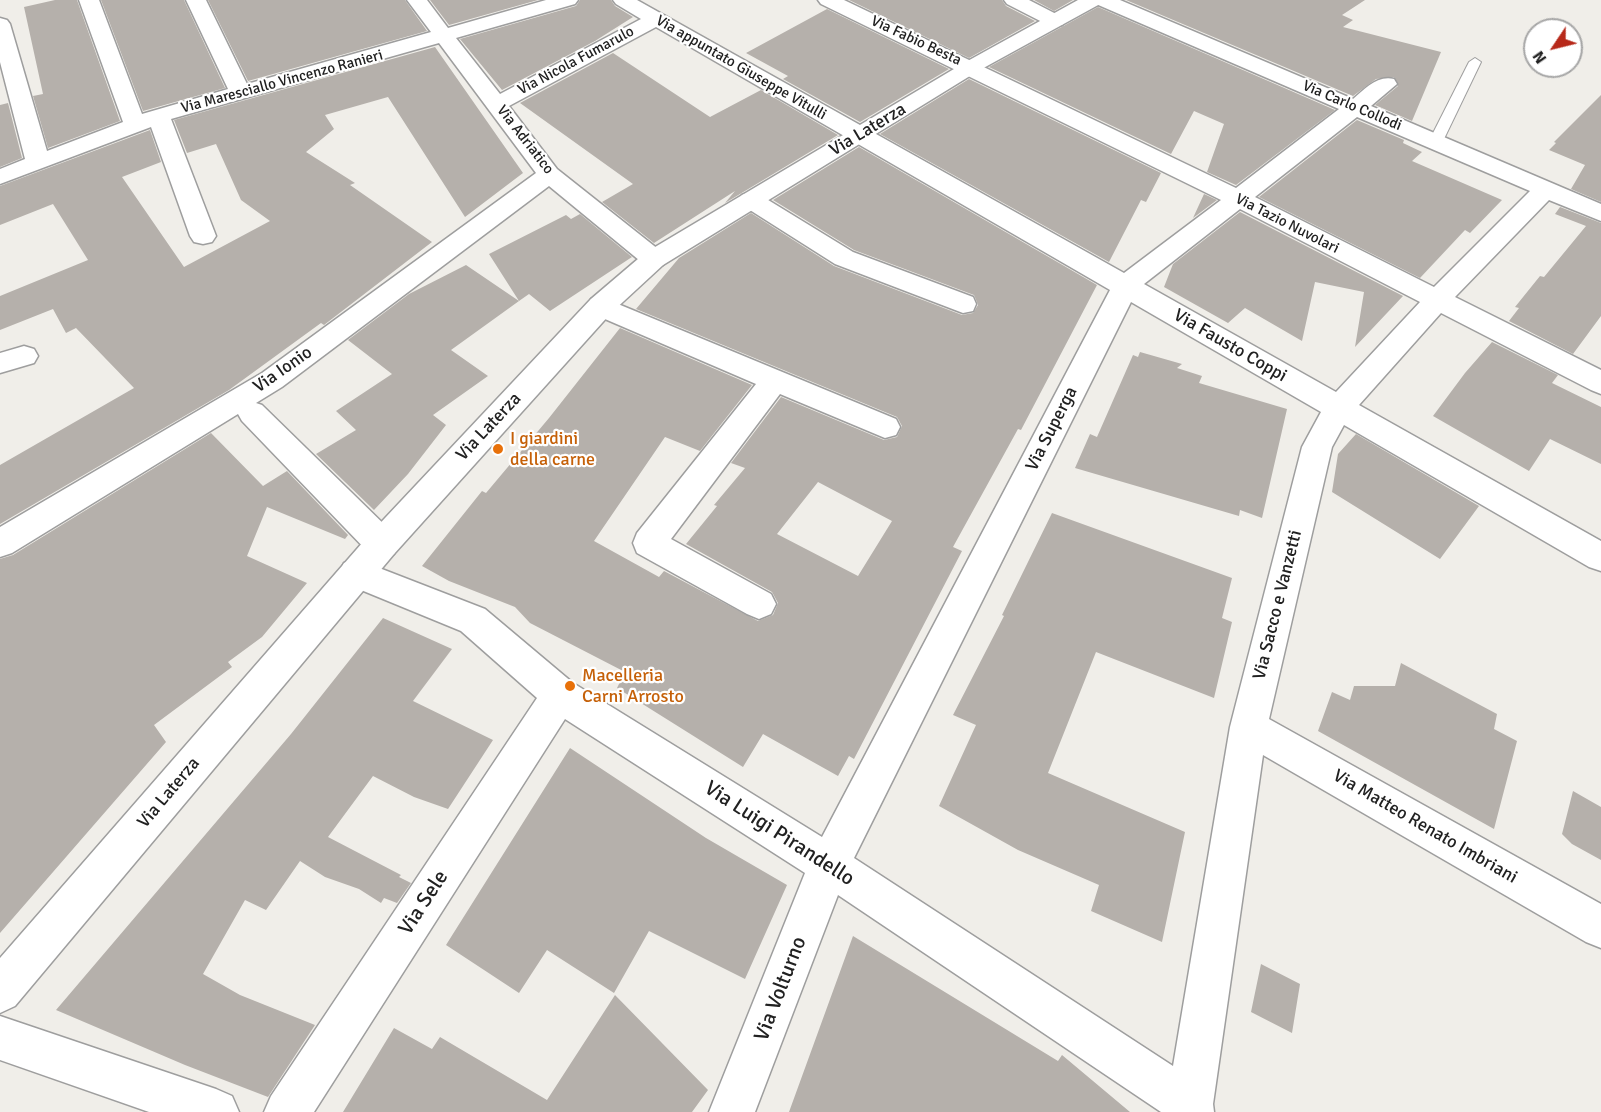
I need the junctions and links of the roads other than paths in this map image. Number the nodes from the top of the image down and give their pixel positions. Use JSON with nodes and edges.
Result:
{"nodes":[{"id":1,"x":89,"y":0,"type":"edge"},
{"id":2,"x":196,"y":0,"type":"edge"},
{"id":3,"x":417,"y":0,"type":"edge"},
{"id":4,"x":568,"y":0,"type":"edge"},
{"id":5,"x":623,"y":0,"type":"edge"},
{"id":6,"x":828,"y":0,"type":"edge"},
{"id":7,"x":1014,"y":0,"type":"edge"},
{"id":8,"x":1093,"y":0,"type":"edge"},
{"id":9,"x":1103,"y":0,"type":"edge"},
{"id":10,"x":656,"y":19,"type":"junction"},
{"id":11,"x":1055,"y":21,"type":"junction"},
{"id":12,"x":0,"y":24,"type":"edge"},
{"id":13,"x":445,"y":36,"type":"junction"},
{"id":14,"x":1475,"y":62,"type":"dead end"},
{"id":15,"x":971,"y":67,"type":"junction"},
{"id":16,"x":1386,"y":84,"type":"dead end"},
{"id":17,"x":241,"y":93,"type":"junction"},
{"id":18,"x":497,"y":104,"type":"junction"},
{"id":19,"x":1357,"y":109,"type":"junction"},
{"id":20,"x":158,"y":116,"type":"junction"},
{"id":21,"x":135,"y":125,"type":"junction"},
{"id":22,"x":859,"y":135,"type":"junction"},
{"id":23,"x":1436,"y":141,"type":"junction"},
{"id":24,"x":38,"y":162,"type":"junction"},
{"id":25,"x":549,"y":174,"type":"junction"},
{"id":26,"x":0,"y":177,"type":"edge"},
{"id":27,"x":1545,"y":190,"type":"junction"},
{"id":28,"x":1237,"y":198,"type":"junction"},
{"id":29,"x":751,"y":200,"type":"junction"},
{"id":30,"x":1601,"y":213,"type":"edge"},
{"id":31,"x":202,"y":236,"type":"dead end"},
{"id":32,"x":654,"y":259,"type":"junction"},
{"id":33,"x":1125,"y":286,"type":"junction"},
{"id":34,"x":1437,"y":301,"type":"junction"},
{"id":35,"x":963,"y":304,"type":"dead end"},
{"id":36,"x":600,"y":306,"type":"junction"},
{"id":37,"x":775,"y":380,"type":"junction"},
{"id":38,"x":1601,"y":383,"type":"edge"},
{"id":39,"x":1338,"y":409,"type":"junction"},
{"id":40,"x":252,"y":413,"type":"dead end"},
{"id":41,"x":885,"y":427,"type":"dead end"},
{"id":42,"x":0,"y":543,"type":"edge"},
{"id":43,"x":382,"y":544,"type":"junction"},
{"id":44,"x":1601,"y":557,"type":"edge"},
{"id":45,"x":356,"y":573,"type":"junction"},
{"id":46,"x":759,"y":604,"type":"dead end"},
{"id":47,"x":560,"y":694,"type":"junction"},
{"id":48,"x":1249,"y":727,"type":"junction"},
{"id":49,"x":829,"y":866,"type":"junction"},
{"id":50,"x":1601,"y":927,"type":"edge"},
{"id":51,"x":0,"y":991,"type":"edge"},
{"id":52,"x":0,"y":1038,"type":"edge"},
{"id":53,"x":1191,"y":1108,"type":"edge"},
{"id":54,"x":216,"y":1112,"type":"edge"},
{"id":55,"x":287,"y":1112,"type":"edge"},
{"id":56,"x":732,"y":1112,"type":"edge"}],
"edges":[{"from":1,"to":21,"type":"street"},
{"from":2,"to":17,"type":"street"},
{"from":3,"to":13,"type":"street","name":"Via Adriatico"},
{"from":4,"to":13,"type":"street","name":"Via Maresciallo Vincenzo Ranieri"},
{"from":5,"to":10,"type":"street","name":"Via appuntato Giuseppe Vitulli"},
{"from":6,"to":15,"type":"street","name":"Via Fabio Besta"},
{"from":7,"to":11,"type":"street"},
{"from":8,"to":11,"type":"street","name":"Via Laterza"},
{"from":9,"to":19,"type":"street","name":"Via Carlo Collodi"},
{"from":10,"to":18,"type":"street","name":"Via Nicola Fumarulo"},
{"from":10,"to":22,"type":"street","name":"Via appuntato Giuseppe Vitulli"},
{"from":11,"to":15,"type":"street","name":"Via Laterza"},
{"from":12,"to":24,"type":"street"},
{"from":13,"to":17,"type":"street","name":"Via Maresciallo Vincenzo Ranieri"},
{"from":13,"to":18,"type":"street","name":"Via Adriatico"},
{"from":14,"to":23,"type":"lane"},
{"from":15,"to":22,"type":"street","name":"Via Laterza"},
{"from":15,"to":28,"type":"street","name":"Via Tazio Nuvolari"},
{"from":16,"to":19,"type":"street","name":"Via Superga"},
{"from":17,"to":20,"type":"street","name":"Via Maresciallo Vincenzo Ranieri"},
{"from":18,"to":25,"type":"street","name":"Via Adriatico"},
{"from":19,"to":23,"type":"street","name":"Via Carlo Collodi"},
{"from":19,"to":28,"type":"street","name":"Via Superga"},
{"from":20,"to":21,"type":"street","name":"Via Maresciallo Vincenzo Ranieri"},
{"from":20,"to":31,"type":"street"},
{"from":21,"to":24,"type":"street","name":"Via Maresciallo Vincenzo Ranieri"},
{"from":22,"to":29,"type":"street","name":"Via Laterza"},
{"from":22,"to":33,"type":"street","name":"Via Fausto Coppi"},
{"from":23,"to":27,"type":"street","name":"Via Carlo Collodi"},
{"from":24,"to":26,"type":"street","name":"Via Maresciallo Vincenzo Ranieri"},
{"from":25,"to":32,"type":"street","name":"Via Adriatico"},
{"from":25,"to":42,"type":"street","name":"Via Ionio"},
{"from":27,"to":30,"type":"street","name":"Via Carlo Collodi"},
{"from":27,"to":34,"type":"street","name":"Via Sacco e Vanzetti"},
{"from":28,"to":33,"type":"street","name":"Via Superga"},
{"from":28,"to":34,"type":"street","name":"Via Tazio Nuvolari"},
{"from":29,"to":32,"type":"street","name":"Via Laterza"},
{"from":29,"to":35,"type":"street"},
{"from":32,"to":36,"type":"street","name":"Via Laterza"},
{"from":33,"to":39,"type":"street","name":"Via Fausto Coppi"},
{"from":33,"to":49,"type":"street","name":"Via Superga"},
{"from":34,"to":38,"type":"street","name":"Via Tazio Nuvolari"},
{"from":34,"to":39,"type":"street","name":"Via Sacco e Vanzetti"},
{"from":36,"to":37,"type":"street"},
{"from":36,"to":43,"type":"street","name":"Via Laterza"},
{"from":37,"to":41,"type":"street"},
{"from":37,"to":46,"type":"street"},
{"from":39,"to":44,"type":"street","name":"Via Fausto Coppi"},
{"from":39,"to":48,"type":"street","name":"Via Sacco e Vanzetti"},
{"from":40,"to":43,"type":"street"},
{"from":43,"to":45,"type":"street","name":"Via Laterza"},
{"from":45,"to":47,"type":"street","name":"Via Luigi Pirandello"},
{"from":45,"to":51,"type":"street","name":"Via Laterza"},
{"from":47,"to":49,"type":"street","name":"Via Luigi Pirandello"},
{"from":47,"to":55,"type":"street","name":"Via Sele"},
{"from":48,"to":50,"type":"street","name":"Via Matteo Renato Imbriani"},
{"from":48,"to":53,"type":"street","name":"Via Sacco e Vanzetti"},
{"from":49,"to":53,"type":"street","name":"Via Luigi Pirandello"},
{"from":49,"to":56,"type":"street","name":"Via Volturno"},
{"from":52,"to":54,"type":"street"}]}
